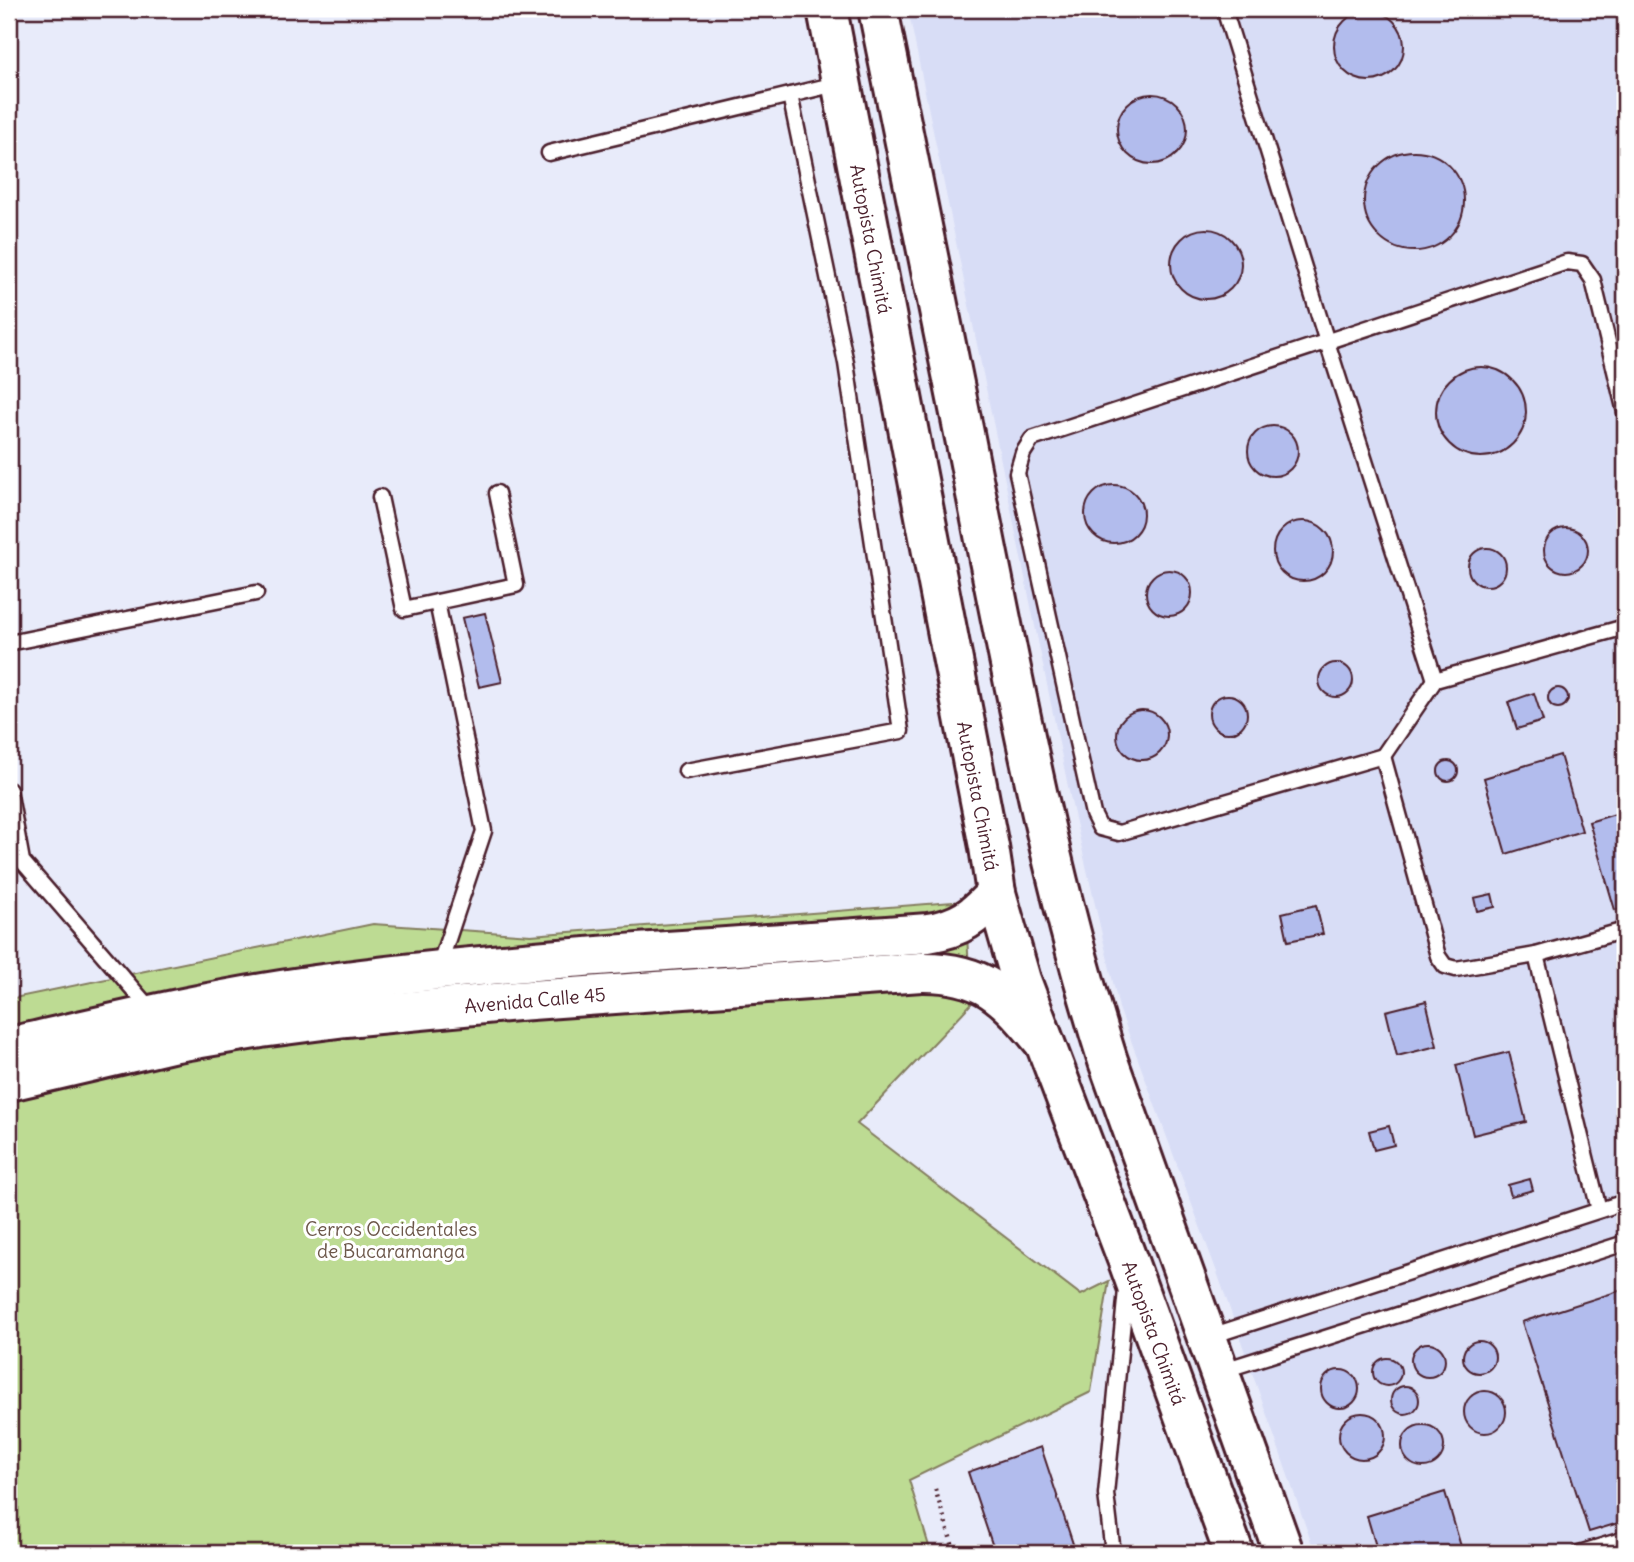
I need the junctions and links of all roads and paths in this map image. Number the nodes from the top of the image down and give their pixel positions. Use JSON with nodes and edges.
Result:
{"nodes":[{"id":1,"x":827,"y":9,"type":"edge"},
{"id":2,"x":878,"y":9,"type":"edge"},
{"id":3,"x":1224,"y":9,"type":"edge"},
{"id":4,"x":841,"y":83,"type":"junction"},
{"id":5,"x":790,"y":95,"type":"junction"},
{"id":6,"x":549,"y":153,"type":"dead end"},
{"id":7,"x":1327,"y":342,"type":"junction"},
{"id":8,"x":1625,"y":412,"type":"edge"},
{"id":9,"x":497,"y":493,"type":"dead end"},
{"id":10,"x":380,"y":497,"type":"dead end"},
{"id":11,"x":256,"y":593,"type":"dead end"},
{"id":12,"x":437,"y":602,"type":"junction"},
{"id":13,"x":1625,"y":627,"type":"edge"},
{"id":14,"x":9,"y":643,"type":"edge"},
{"id":15,"x":1435,"y":680,"type":"junction"},
{"id":16,"x":1383,"y":756,"type":"junction"},
{"id":17,"x":686,"y":771,"type":"dead end"},
{"id":18,"x":9,"y":790,"type":"edge"},
{"id":19,"x":996,"y":893,"type":"junction"},
{"id":20,"x":1625,"y":930,"type":"edge"},
{"id":21,"x":1536,"y":955,"type":"junction"},
{"id":22,"x":437,"y":970,"type":"junction"},
{"id":23,"x":155,"y":1014,"type":"junction"},
{"id":24,"x":1043,"y":1041,"type":"junction"},
{"id":25,"x":9,"y":1047,"type":"edge"},
{"id":26,"x":9,"y":1081,"type":"edge"},
{"id":27,"x":1625,"y":1202,"type":"edge"},
{"id":28,"x":1599,"y":1210,"type":"junction"},
{"id":29,"x":1625,"y":1242,"type":"edge"},
{"id":30,"x":1129,"y":1264,"type":"junction"},
{"id":31,"x":1214,"y":1354,"type":"junction"},
{"id":32,"x":935,"y":1489,"type":"dead end"},
{"id":33,"x":1625,"y":1539,"type":"edge"},
{"id":34,"x":955,"y":1553,"type":"edge"},
{"id":35,"x":1113,"y":1553,"type":"edge"},
{"id":36,"x":1234,"y":1553,"type":"edge"},
{"id":37,"x":1284,"y":1553,"type":"edge"},
{"id":38,"x":1579,"y":1553,"type":"edge"}],
"edges":[{"from":1,"to":4,"type":"main road","name":"Autopista Chimitá"},
{"from":2,"to":31,"type":"main road"},
{"from":3,"to":7,"type":"lane"},
{"from":4,"to":5,"type":"lane"},
{"from":4,"to":19,"type":"main road","name":"Autopista Chimitá"},
{"from":5,"to":6,"type":"lane"},
{"from":5,"to":17,"type":"lane"},
{"from":7,"to":8,"type":"lane"},
{"from":7,"to":15,"type":"lane"},
{"from":7,"to":16,"type":"lane"},
{"from":9,"to":12,"type":"lane"},
{"from":10,"to":12,"type":"lane"},
{"from":11,"to":14,"type":"lane"},
{"from":12,"to":22,"type":"lane"},
{"from":13,"to":15,"type":"lane"},
{"from":15,"to":16,"type":"lane"},
{"from":16,"to":21,"type":"lane"},
{"from":18,"to":23,"type":"lane"},
{"from":19,"to":22,"type":"main road","name":"Avenida Calle 45"},
{"from":19,"to":24,"type":"main road","name":"Autopista Chimitá"},
{"from":20,"to":21,"type":"lane"},
{"from":21,"to":28,"type":"lane"},
{"from":22,"to":23,"type":"main road","name":"Avenida Calle 45"},
{"from":23,"to":25,"type":"main road","name":"Avenida Calle 45"},
{"from":24,"to":26,"type":"main road","name":"Avenida Calle 45"},
{"from":24,"to":30,"type":"main road","name":"Autopista Chimitá"},
{"from":27,"to":28,"type":"lane"},
{"from":28,"to":31,"type":"lane"},
{"from":29,"to":31,"type":"lane"},
{"from":30,"to":35,"type":"lane"},
{"from":30,"to":36,"type":"main road","name":"Autopista Chimitá"},
{"from":31,"to":37,"type":"main road"},
{"from":32,"to":34,"type":"path"},
{"from":33,"to":38,"type":"lane"}]}
